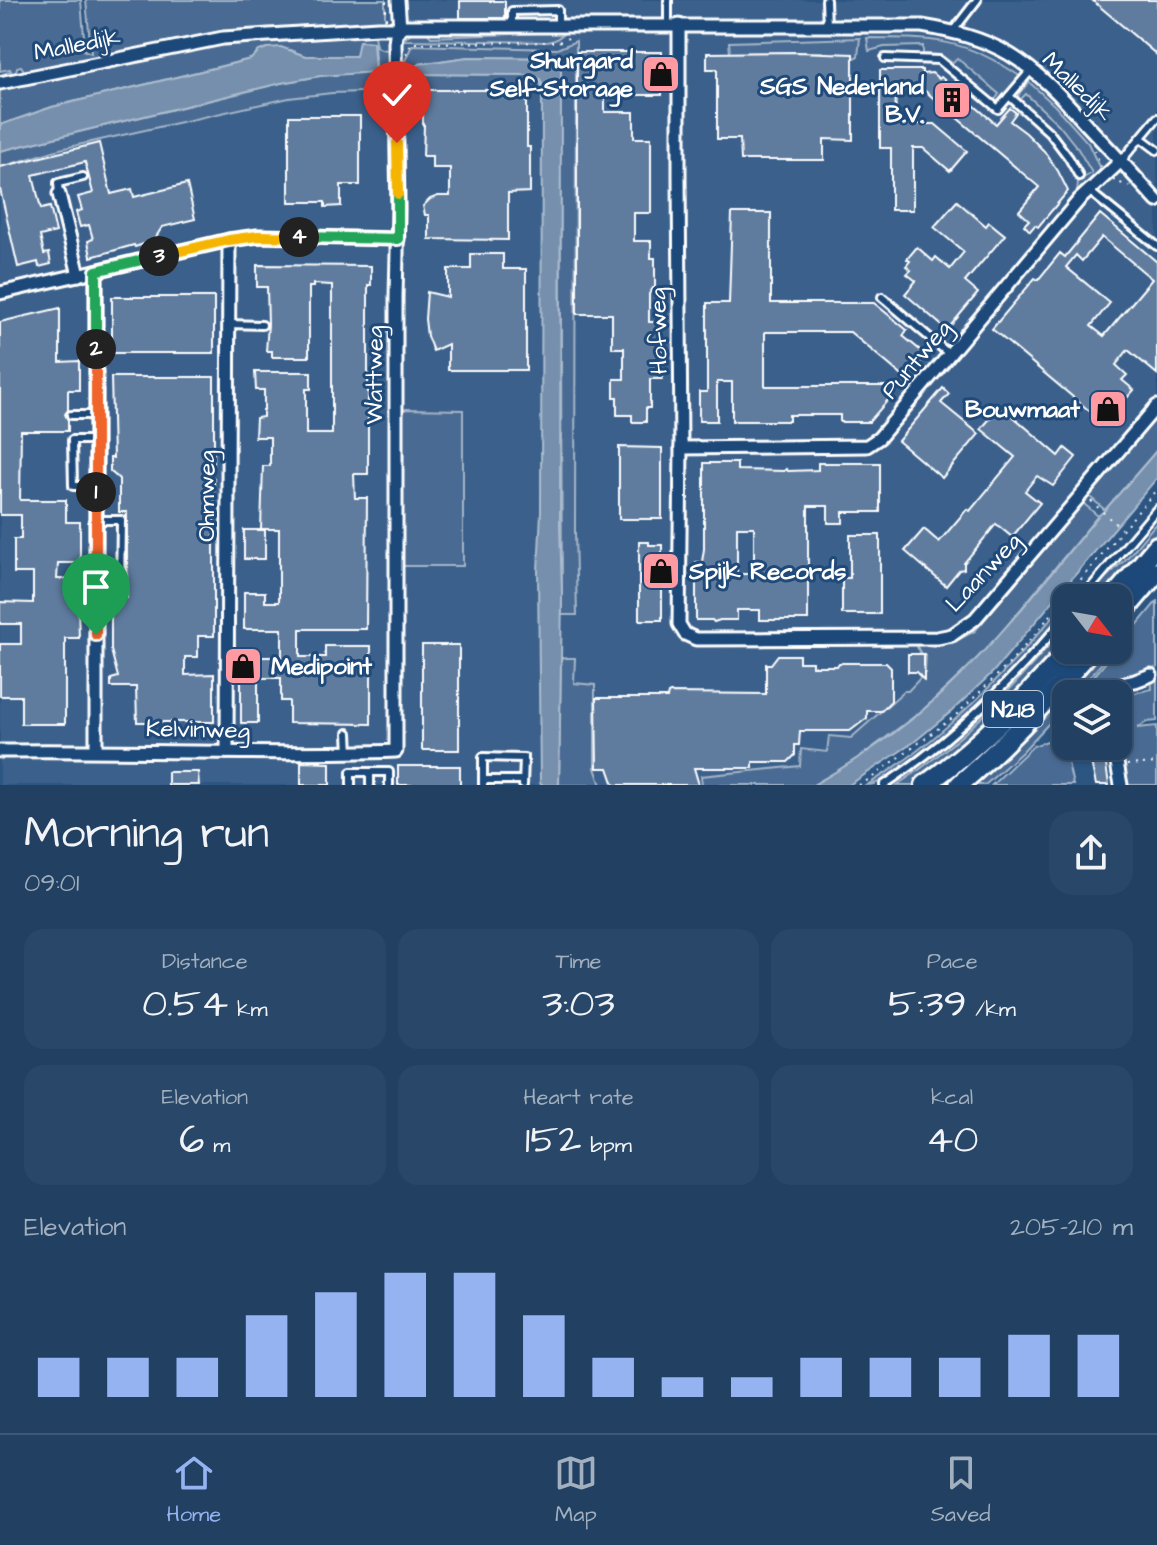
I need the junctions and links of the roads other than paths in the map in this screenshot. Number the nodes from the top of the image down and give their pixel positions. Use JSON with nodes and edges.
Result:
{"nodes":[{"id":1,"x":398,"y":0,"type":"edge"},
{"id":2,"x":668,"y":0,"type":"edge"},
{"id":3,"x":826,"y":0,"type":"edge"},
{"id":4,"x":977,"y":0,"type":"edge"},
{"id":5,"x":674,"y":25,"type":"junction"},
{"id":6,"x":827,"y":26,"type":"junction"},
{"id":7,"x":400,"y":28,"type":"junction"},
{"id":8,"x":953,"y":31,"type":"junction"},
{"id":9,"x":885,"y":58,"type":"dead end"},
{"id":10,"x":1032,"y":69,"type":"junction"},
{"id":11,"x":0,"y":83,"type":"edge"},
{"id":12,"x":1009,"y":96,"type":"junction"},
{"id":13,"x":1157,"y":118,"type":"edge"},
{"id":14,"x":1141,"y":138,"type":"junction"},
{"id":15,"x":1157,"y":150,"type":"edge"},
{"id":16,"x":1121,"y":161,"type":"junction"},
{"id":17,"x":1079,"y":176,"type":"dead end"},
{"id":18,"x":83,"y":177,"type":"dead end"},
{"id":19,"x":1089,"y":191,"type":"junction"},
{"id":20,"x":59,"y":194,"type":"joint"},
{"id":21,"x":1157,"y":201,"type":"edge"},
{"id":22,"x":398,"y":239,"type":"junction"},
{"id":23,"x":229,"y":240,"type":"junction"},
{"id":24,"x":1157,"y":246,"type":"edge"},
{"id":25,"x":96,"y":271,"type":"junction"},
{"id":26,"x":79,"y":275,"type":"junction"},
{"id":27,"x":0,"y":293,"type":"edge"},
{"id":28,"x":882,"y":297,"type":"dead end"},
{"id":29,"x":229,"y":324,"type":"junction"},
{"id":30,"x":262,"y":325,"type":"dead end"},
{"id":31,"x":949,"y":354,"type":"junction"},
{"id":32,"x":1157,"y":406,"type":"edge"},
{"id":33,"x":71,"y":415,"type":"dead end"},
{"id":34,"x":96,"y":415,"type":"junction"},
{"id":35,"x":96,"y":440,"type":"junction"},
{"id":36,"x":681,"y":448,"type":"junction"},
{"id":37,"x":96,"y":486,"type":"junction"},
{"id":38,"x":1157,"y":509,"type":"edge"},
{"id":39,"x":96,"y":520,"type":"junction"},
{"id":40,"x":1157,"y":546,"type":"edge"},
{"id":41,"x":1157,"y":572,"type":"edge"},
{"id":42,"x":1094,"y":584,"type":"edge"},
{"id":43,"x":1125,"y":584,"type":"edge"},
{"id":44,"x":120,"y":589,"type":"dead end"},
{"id":45,"x":1132,"y":601,"type":"edge"},
{"id":46,"x":1052,"y":633,"type":"edge"},
{"id":47,"x":685,"y":634,"type":"joint"},
{"id":48,"x":1055,"y":664,"type":"edge"},
{"id":49,"x":1079,"y":664,"type":"edge"},
{"id":50,"x":1151,"y":675,"type":"dead end"},
{"id":51,"x":1132,"y":682,"type":"edge"},
{"id":52,"x":348,"y":733,"type":"dead end"},
{"id":53,"x":96,"y":750,"type":"junction"},
{"id":54,"x":0,"y":751,"type":"edge"},
{"id":55,"x":396,"y":751,"type":"joint"},
{"id":56,"x":227,"y":752,"type":"junction"},
{"id":57,"x":349,"y":753,"type":"junction"},
{"id":58,"x":1117,"y":760,"type":"edge"},
{"id":59,"x":370,"y":772,"type":"junction"},
{"id":60,"x":483,"y":782,"type":"edge"},
{"id":61,"x":523,"y":783,"type":"edge"},
{"id":62,"x":351,"y":785,"type":"edge"},
{"id":63,"x":370,"y":785,"type":"edge"},
{"id":64,"x":389,"y":785,"type":"edge"},
{"id":65,"x":884,"y":785,"type":"edge"},
{"id":66,"x":925,"y":785,"type":"edge"},
{"id":67,"x":959,"y":785,"type":"edge"},
{"id":68,"x":1121,"y":785,"type":"edge"}],
"edges":[{"from":1,"to":7,"type":"street","name":"Wattweg"},
{"from":2,"to":5,"type":"lane"},
{"from":3,"to":6,"type":"lane"},
{"from":4,"to":8,"type":"lane"},
{"from":5,"to":6,"type":"street","name":"Malledijk"},
{"from":5,"to":7,"type":"street","name":"Malledijk"},
{"from":5,"to":36,"type":"street","name":"Hofweg"},
{"from":6,"to":8,"type":"street","name":"Malledijk"},
{"from":7,"to":11,"type":"street","name":"Malledijk"},
{"from":7,"to":22,"type":"street","name":"Wattweg"},
{"from":8,"to":10,"type":"street","name":"Malledijk"},
{"from":9,"to":12,"type":"lane"},
{"from":10,"to":12,"type":"lane"},
{"from":10,"to":16,"type":"street","name":"Malledijk"},
{"from":12,"to":17,"type":"lane"},
{"from":13,"to":14,"type":"lane"},
{"from":14,"to":15,"type":"lane"},
{"from":14,"to":16,"type":"lane"},
{"from":16,"to":19,"type":"street","name":"Puntweg"},
{"from":16,"to":21,"type":"street","name":"Malledijk"},
{"from":18,"to":20,"type":"lane"},
{"from":19,"to":24,"type":"lane"},
{"from":19,"to":31,"type":"street","name":"Puntweg"},
{"from":20,"to":26,"type":"street"},
{"from":22,"to":23,"type":"street"},
{"from":22,"to":55,"type":"street","name":"Wattweg"},
{"from":23,"to":25,"type":"street"},
{"from":23,"to":29,"type":"street","name":"Ohmweg"},
{"from":25,"to":26,"type":"street"},
{"from":25,"to":34,"type":"street"},
{"from":26,"to":27,"type":"street"},
{"from":28,"to":31,"type":"lane"},
{"from":29,"to":30,"type":"lane"},
{"from":29,"to":56,"type":"street","name":"Ohmweg"},
{"from":31,"to":36,"type":"street","name":"Puntweg"},
{"from":32,"to":47,"type":"street","name":"Laanweg"},
{"from":33,"to":34,"type":"lane"},
{"from":34,"to":35,"type":"street"},
{"from":35,"to":37,"type":"street"},
{"from":35,"to":37,"type":"lane"},
{"from":36,"to":47,"type":"street","name":"Hofweg"},
{"from":37,"to":39,"type":"street"},
{"from":38,"to":42,"type":"lane"},
{"from":39,"to":44,"type":"lane"},
{"from":39,"to":53,"type":"street"},
{"from":40,"to":43,"type":"main road"},
{"from":41,"to":45,"type":"main road"},
{"from":46,"to":65,"type":"lane"},
{"from":48,"to":66,"type":"main road","number":"N218"},
{"from":49,"to":67,"type":"main road","number":"N218"},
{"from":50,"to":51,"type":"street"},
{"from":52,"to":57,"type":"lane"},
{"from":53,"to":54,"type":"street","name":"Kelvinweg"},
{"from":53,"to":56,"type":"street","name":"Kelvinweg"},
{"from":55,"to":57,"type":"street","name":"Kelvinweg"},
{"from":56,"to":57,"type":"street","name":"Kelvinweg"},
{"from":58,"to":68,"type":"street"},
{"from":59,"to":62,"type":"lane"},
{"from":59,"to":63,"type":"lane"},
{"from":59,"to":64,"type":"lane"},
{"from":60,"to":61,"type":"lane"},
{"from":60,"to":61,"type":"lane"}]}
